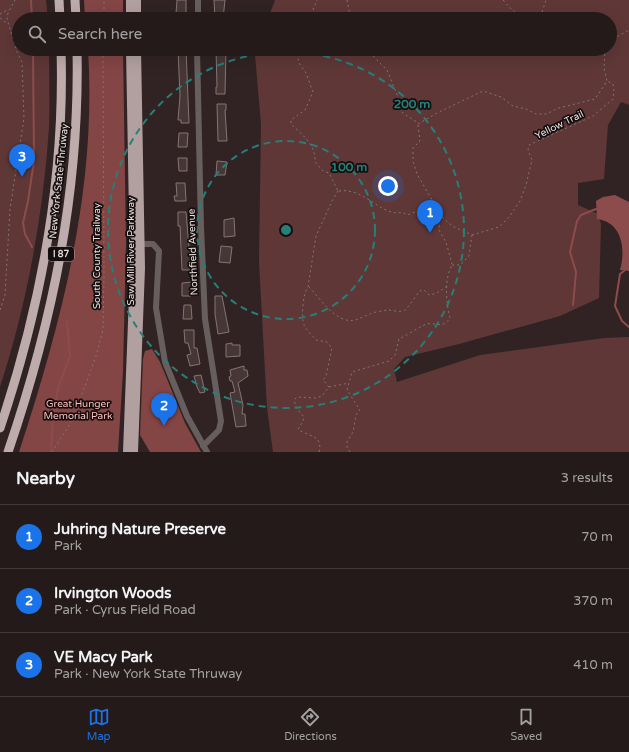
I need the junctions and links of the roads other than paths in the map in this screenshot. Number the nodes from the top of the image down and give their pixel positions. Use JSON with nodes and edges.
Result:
{"nodes":[{"id":1,"x":59,"y":0,"type":"edge"},
{"id":2,"x":75,"y":0,"type":"edge"},
{"id":3,"x":130,"y":0,"type":"edge"},
{"id":4,"x":137,"y":0,"type":"edge"},
{"id":5,"x":198,"y":0,"type":"edge"},
{"id":6,"x":60,"y":12,"type":"edge"},
{"id":7,"x":76,"y":12,"type":"edge"},
{"id":8,"x":130,"y":12,"type":"edge"},
{"id":9,"x":137,"y":12,"type":"edge"},
{"id":10,"x":198,"y":12,"type":"edge"},
{"id":11,"x":61,"y":56,"type":"edge"},
{"id":12,"x":77,"y":56,"type":"edge"},
{"id":13,"x":130,"y":56,"type":"edge"},
{"id":14,"x":137,"y":56,"type":"edge"},
{"id":15,"x":197,"y":56,"type":"edge"},
{"id":16,"x":141,"y":244,"type":"junction"},
{"id":17,"x":0,"y":428,"type":"edge"},
{"id":18,"x":204,"y":446,"type":"junction"},
{"id":19,"x":8,"y":452,"type":"edge"},
{"id":20,"x":127,"y":452,"type":"edge"},
{"id":21,"x":134,"y":452,"type":"edge"},
{"id":22,"x":207,"y":452,"type":"edge"}],
"edges":[{"from":1,"to":6,"type":"highway"},
{"from":2,"to":7,"type":"highway"},
{"from":3,"to":8,"type":"highway"},
{"from":4,"to":9,"type":"highway"},
{"from":5,"to":10,"type":"street"},
{"from":11,"to":17,"type":"highway","name":"New York State Thruway","number":"I 87"},
{"from":12,"to":19,"type":"highway","name":"New York State Thruway","number":"I 87"},
{"from":13,"to":20,"type":"highway","name":"Saw Mill River Parkway"},
{"from":14,"to":16,"type":"highway","name":"Saw Mill River Parkway"},
{"from":15,"to":18,"type":"street","name":"Northfield Avenue"},
{"from":16,"to":18,"type":"street"},
{"from":16,"to":21,"type":"highway","name":"Saw Mill River Parkway"},
{"from":18,"to":22,"type":"street"}]}
